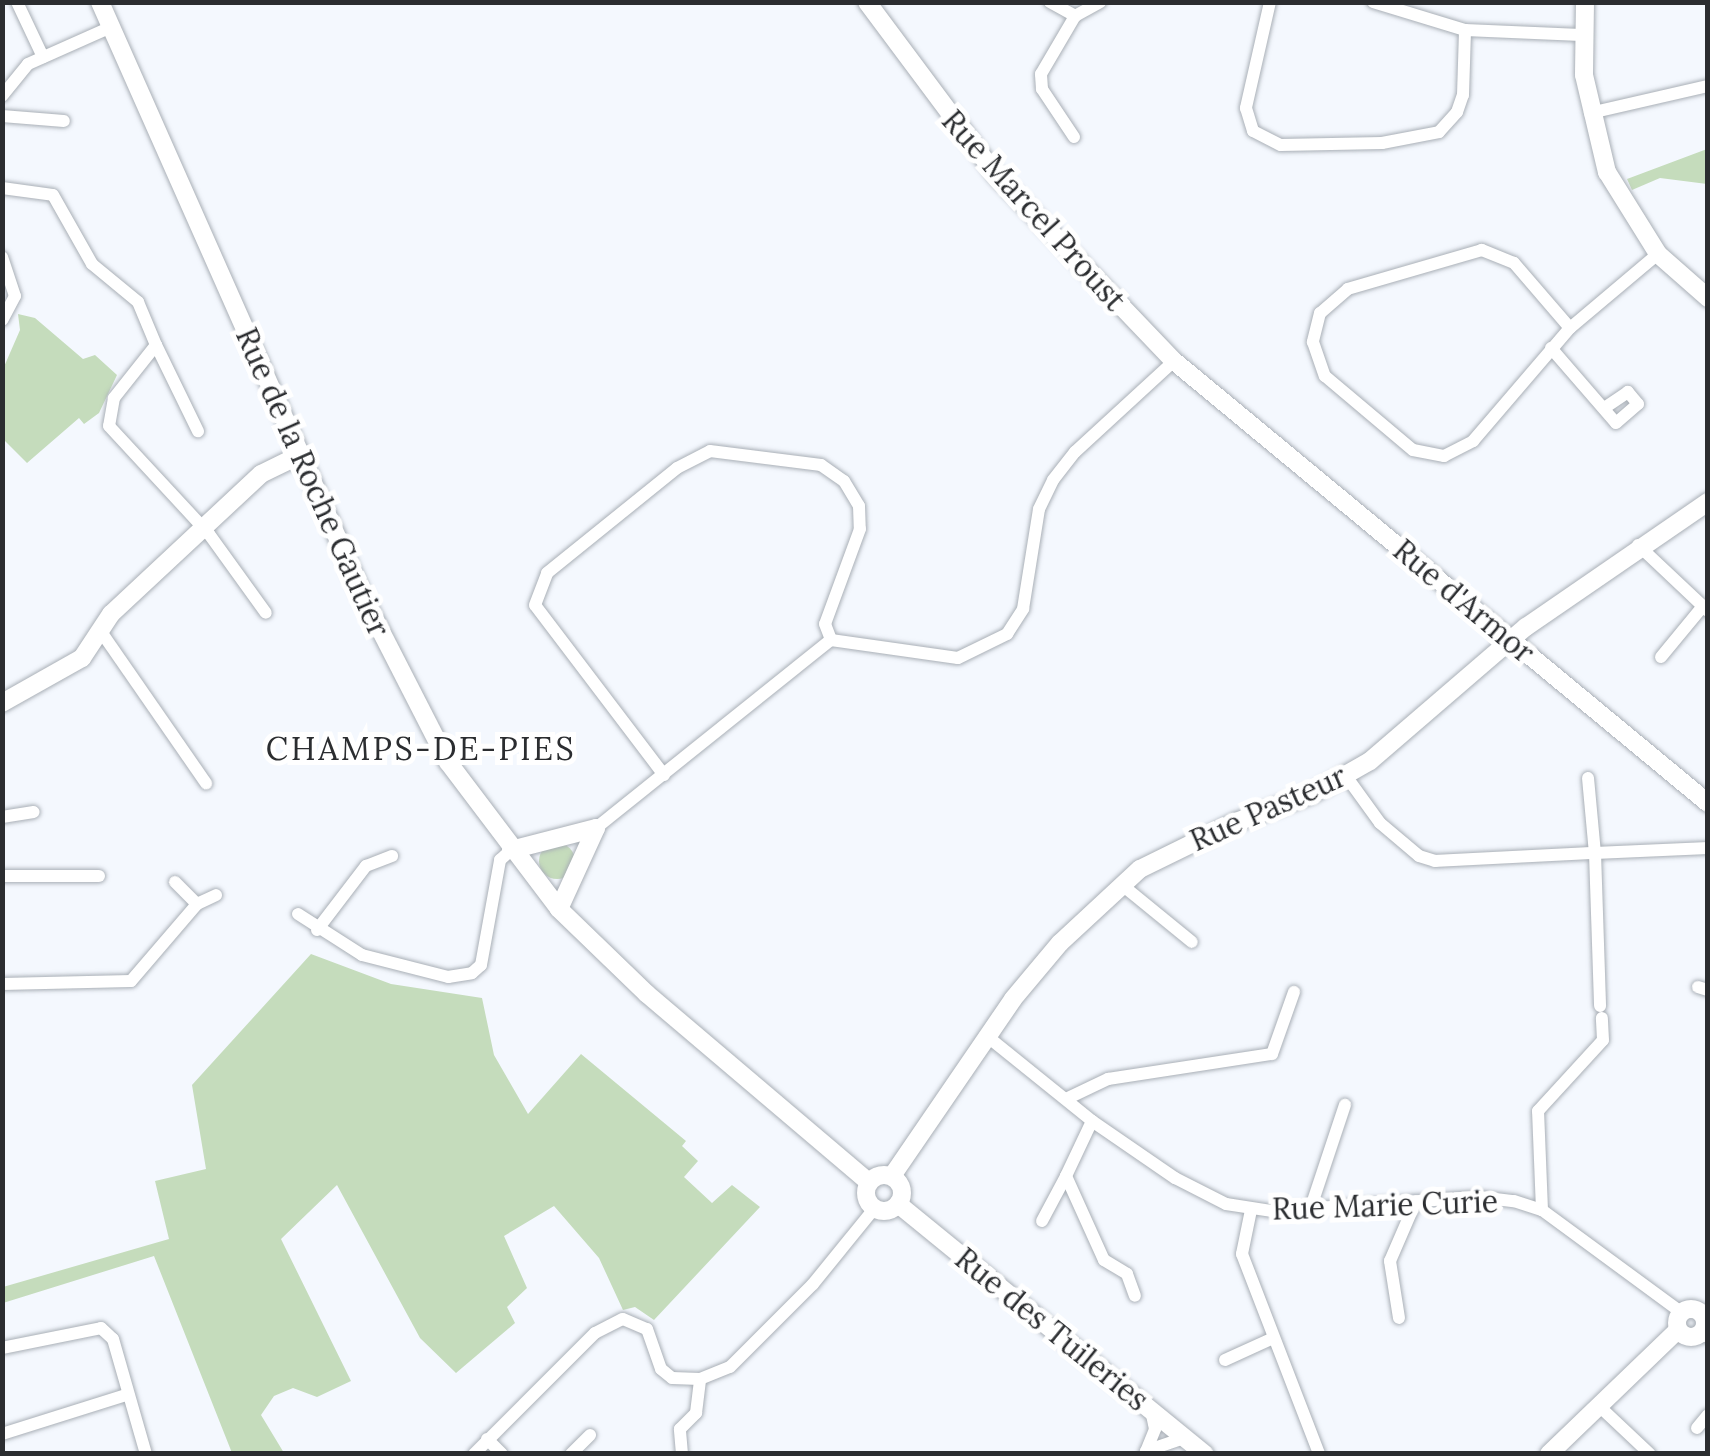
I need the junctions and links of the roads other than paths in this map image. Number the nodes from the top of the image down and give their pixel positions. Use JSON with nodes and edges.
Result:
{"nodes":[{"id":1,"x":17,"y":2,"type":"edge"},
{"id":2,"x":100,"y":2,"type":"edge"},
{"id":3,"x":867,"y":2,"type":"edge"},
{"id":4,"x":1050,"y":2,"type":"edge"},
{"id":5,"x":1100,"y":2,"type":"edge"},
{"id":6,"x":1270,"y":2,"type":"edge"},
{"id":7,"x":1373,"y":2,"type":"edge"},
{"id":8,"x":1585,"y":2,"type":"edge"},
{"id":9,"x":1075,"y":16,"type":"junction"},
{"id":10,"x":111,"y":27,"type":"junction"},
{"id":11,"x":1466,"y":30,"type":"junction"},
{"id":12,"x":1581,"y":35,"type":"junction"},
{"id":13,"x":43,"y":57,"type":"junction"},
{"id":14,"x":1708,"y":86,"type":"edge"},
{"id":15,"x":2,"y":96,"type":"edge"},
{"id":16,"x":1590,"y":113,"type":"junction"},
{"id":17,"x":2,"y":116,"type":"edge"},
{"id":18,"x":64,"y":121,"type":"dead end"},
{"id":19,"x":1074,"y":137,"type":"dead end"},
{"id":20,"x":2,"y":188,"type":"edge"},
{"id":21,"x":1658,"y":254,"type":"junction"},
{"id":22,"x":2,"y":256,"type":"edge"},
{"id":23,"x":1708,"y":298,"type":"edge"},
{"id":24,"x":2,"y":320,"type":"edge"},
{"id":25,"x":1570,"y":328,"type":"junction"},
{"id":26,"x":156,"y":344,"type":"junction"},
{"id":27,"x":1551,"y":348,"type":"junction"},
{"id":28,"x":1174,"y":361,"type":"junction"},
{"id":29,"x":1220,"y":400,"type":"joint"},
{"id":30,"x":1604,"y":408,"type":"dead end"},
{"id":31,"x":198,"y":431,"type":"dead end"},
{"id":32,"x":300,"y":455,"type":"junction"},
{"id":33,"x":1708,"y":502,"type":"edge"},
{"id":34,"x":204,"y":528,"type":"junction"},
{"id":35,"x":1638,"y":546,"type":"junction"},
{"id":36,"x":1705,"y":608,"type":"edge"},
{"id":37,"x":266,"y":613,"type":"dead end"},
{"id":38,"x":102,"y":633,"type":"junction"},
{"id":39,"x":1511,"y":639,"type":"junction"},
{"id":40,"x":831,"y":640,"type":"junction"},
{"id":41,"x":1661,"y":657,"type":"dead end"},
{"id":42,"x":2,"y":704,"type":"edge"},
{"id":43,"x":664,"y":775,"type":"junction"},
{"id":44,"x":1346,"y":776,"type":"junction"},
{"id":45,"x":1588,"y":778,"type":"dead end"},
{"id":46,"x":206,"y":782,"type":"dead end"},
{"id":47,"x":1708,"y":803,"type":"edge"},
{"id":48,"x":34,"y":812,"type":"dead end"},
{"id":49,"x":2,"y":817,"type":"edge"},
{"id":50,"x":596,"y":828,"type":"junction"},
{"id":51,"x":1708,"y":848,"type":"edge"},
{"id":52,"x":511,"y":850,"type":"junction"},
{"id":53,"x":1594,"y":853,"type":"junction"},
{"id":54,"x":392,"y":856,"type":"dead end"},
{"id":55,"x":2,"y":876,"type":"edge"},
{"id":56,"x":98,"y":876,"type":"dead end"},
{"id":57,"x":175,"y":882,"type":"dead end"},
{"id":58,"x":1122,"y":884,"type":"junction"},
{"id":59,"x":216,"y":895,"type":"dead end"},
{"id":60,"x":197,"y":904,"type":"junction"},
{"id":61,"x":559,"y":909,"type":"junction"},
{"id":62,"x":298,"y":914,"type":"dead end"},
{"id":63,"x":317,"y":930,"type":"junction"},
{"id":64,"x":1192,"y":942,"type":"dead end"},
{"id":65,"x":2,"y":984,"type":"edge"},
{"id":66,"x":1294,"y":992,"type":"dead end"},
{"id":67,"x":988,"y":1037,"type":"junction"},
{"id":68,"x":1066,"y":1099,"type":"junction"},
{"id":69,"x":1345,"y":1105,"type":"dead end"},
{"id":70,"x":1092,"y":1121,"type":"junction"},
{"id":71,"x":892,"y":1176,"type":"junction"},
{"id":72,"x":1066,"y":1176,"type":"junction"},
{"id":73,"x":869,"y":1182,"type":"junction"},
{"id":74,"x":1416,"y":1201,"type":"junction"},
{"id":75,"x":898,"y":1204,"type":"junction"},
{"id":76,"x":874,"y":1208,"type":"junction"},
{"id":77,"x":1251,"y":1210,"type":"junction"},
{"id":78,"x":1310,"y":1210,"type":"junction"},
{"id":79,"x":1542,"y":1210,"type":"junction"},
{"id":80,"x":1042,"y":1221,"type":"dead end"},
{"id":81,"x":1134,"y":1296,"type":"dead end"},
{"id":82,"x":1691,"y":1312,"type":"edge"},
{"id":83,"x":1400,"y":1318,"type":"dead end"},
{"id":84,"x":1705,"y":1334,"type":"edge"},
{"id":85,"x":1272,"y":1339,"type":"junction"},
{"id":86,"x":2,"y":1348,"type":"edge"},
{"id":87,"x":1225,"y":1360,"type":"dead end"},
{"id":88,"x":700,"y":1380,"type":"junction"},
{"id":89,"x":126,"y":1395,"type":"junction"},
{"id":90,"x":1599,"y":1406,"type":"junction"},
{"id":91,"x":1151,"y":1410,"type":"junction"},
{"id":92,"x":1708,"y":1416,"type":"edge"},
{"id":93,"x":1697,"y":1428,"type":"dead end"},
{"id":94,"x":2,"y":1434,"type":"edge"},
{"id":95,"x":590,"y":1435,"type":"dead end"},
{"id":96,"x":1184,"y":1438,"type":"junction"},
{"id":97,"x":487,"y":1439,"type":"junction"},
{"id":98,"x":1146,"y":1452,"type":"edge"},
{"id":99,"x":146,"y":1454,"type":"edge"},
{"id":100,"x":474,"y":1454,"type":"edge"},
{"id":101,"x":502,"y":1454,"type":"edge"},
{"id":102,"x":571,"y":1454,"type":"edge"},
{"id":103,"x":682,"y":1454,"type":"edge"},
{"id":104,"x":1204,"y":1454,"type":"edge"},
{"id":105,"x":1319,"y":1454,"type":"edge"},
{"id":106,"x":1550,"y":1454,"type":"edge"},
{"id":107,"x":1650,"y":1454,"type":"edge"}],
"edges":[{"from":1,"to":13,"type":"street"},
{"from":2,"to":10,"type":"street","name":"Rue de la Roche Gautier"},
{"from":3,"to":28,"type":"street","name":"Rue Marcel Proust"},
{"from":4,"to":9,"type":"street"},
{"from":5,"to":9,"type":"street"},
{"from":6,"to":11,"type":"street"},
{"from":7,"to":11,"type":"street"},
{"from":8,"to":12,"type":"street"},
{"from":9,"to":19,"type":"street"},
{"from":10,"to":13,"type":"street"},
{"from":10,"to":32,"type":"street","name":"Rue de la Roche Gautier"},
{"from":11,"to":12,"type":"street"},
{"from":12,"to":16,"type":"street"},
{"from":13,"to":15,"type":"street"},
{"from":14,"to":16,"type":"street"},
{"from":16,"to":21,"type":"street"},
{"from":17,"to":18,"type":"street"},
{"from":20,"to":26,"type":"street"},
{"from":21,"to":23,"type":"street"},
{"from":21,"to":25,"type":"street"},
{"from":22,"to":24,"type":"street"},
{"from":25,"to":27,"type":"street"},
{"from":25,"to":27,"type":"street"},
{"from":26,"to":31,"type":"street"},
{"from":26,"to":34,"type":"street"},
{"from":27,"to":30,"type":"street"},
{"from":28,"to":29,"type":"street","name":"Rue Marcel Proust"},
{"from":28,"to":40,"type":"street"},
{"from":29,"to":39,"type":"street","name":"Rue d'Armor"},
{"from":32,"to":34,"type":"street"},
{"from":32,"to":52,"type":"street","name":"Rue de la Roche Gautier"},
{"from":33,"to":35,"type":"street","name":"Rue Pasteur"},
{"from":34,"to":37,"type":"street"},
{"from":34,"to":38,"type":"street"},
{"from":35,"to":36,"type":"street"},
{"from":35,"to":39,"type":"street","name":"Rue Pasteur"},
{"from":36,"to":41,"type":"street"},
{"from":38,"to":42,"type":"street"},
{"from":38,"to":46,"type":"street"},
{"from":39,"to":44,"type":"street","name":"Rue Pasteur"},
{"from":39,"to":47,"type":"street","name":"Rue d'Armor"},
{"from":40,"to":43,"type":"street"},
{"from":40,"to":43,"type":"street"},
{"from":43,"to":50,"type":"street"},
{"from":44,"to":53,"type":"street"},
{"from":44,"to":58,"type":"street","name":"Rue Pasteur"},
{"from":45,"to":53,"type":"street"},
{"from":48,"to":49,"type":"street"},
{"from":50,"to":52,"type":"street"},
{"from":50,"to":61,"type":"street"},
{"from":51,"to":53,"type":"street"},
{"from":52,"to":61,"type":"street","name":"Rue de la Roche Gautier"},
{"from":52,"to":63,"type":"street"},
{"from":53,"to":79,"type":"street"},
{"from":54,"to":63,"type":"street"},
{"from":55,"to":56,"type":"street"},
{"from":57,"to":60,"type":"street"},
{"from":58,"to":64,"type":"street"},
{"from":58,"to":67,"type":"street","name":"Rue Pasteur"},
{"from":59,"to":60,"type":"street"},
{"from":60,"to":65,"type":"street"},
{"from":61,"to":73,"type":"street","name":"Rue de la Roche Gautier"},
{"from":62,"to":63,"type":"street"},
{"from":66,"to":68,"type":"street"},
{"from":67,"to":68,"type":"street","name":"Rue Marie Curie"},
{"from":67,"to":71,"type":"street","name":"Rue Pasteur"},
{"from":68,"to":70,"type":"street","name":"Rue Marie Curie"},
{"from":69,"to":78,"type":"street"},
{"from":70,"to":72,"type":"street"},
{"from":70,"to":77,"type":"street","name":"Rue Marie Curie"},
{"from":71,"to":73,"type":"street"},
{"from":71,"to":75,"type":"street"},
{"from":72,"to":80,"type":"street"},
{"from":72,"to":81,"type":"street"},
{"from":73,"to":76,"type":"street"},
{"from":74,"to":78,"type":"street","name":"Rue Marie Curie"},
{"from":74,"to":79,"type":"street","name":"Rue Marie Curie"},
{"from":74,"to":83,"type":"street"},
{"from":75,"to":76,"type":"street"},
{"from":75,"to":91,"type":"street","name":"Rue des Tuileries"},
{"from":76,"to":88,"type":"street"},
{"from":77,"to":78,"type":"street","name":"Rue Marie Curie"},
{"from":77,"to":85,"type":"street"},
{"from":79,"to":82,"type":"street","name":"Rue Marie Curie"},
{"from":82,"to":84,"type":"street"},
{"from":82,"to":90,"type":"street"},
{"from":85,"to":87,"type":"street"},
{"from":85,"to":105,"type":"street"},
{"from":86,"to":89,"type":"street"},
{"from":88,"to":97,"type":"street"},
{"from":88,"to":103,"type":"street"},
{"from":89,"to":94,"type":"street"},
{"from":89,"to":99,"type":"street"},
{"from":90,"to":106,"type":"street"},
{"from":90,"to":107,"type":"street"},
{"from":91,"to":96,"type":"street","name":"Rue des Tuileries"},
{"from":91,"to":98,"type":"street"},
{"from":92,"to":93,"type":"street"},
{"from":95,"to":102,"type":"street"},
{"from":96,"to":98,"type":"street"},
{"from":96,"to":104,"type":"street","name":"Rue des Tuileries"},
{"from":97,"to":100,"type":"street"},
{"from":97,"to":101,"type":"street"}]}
